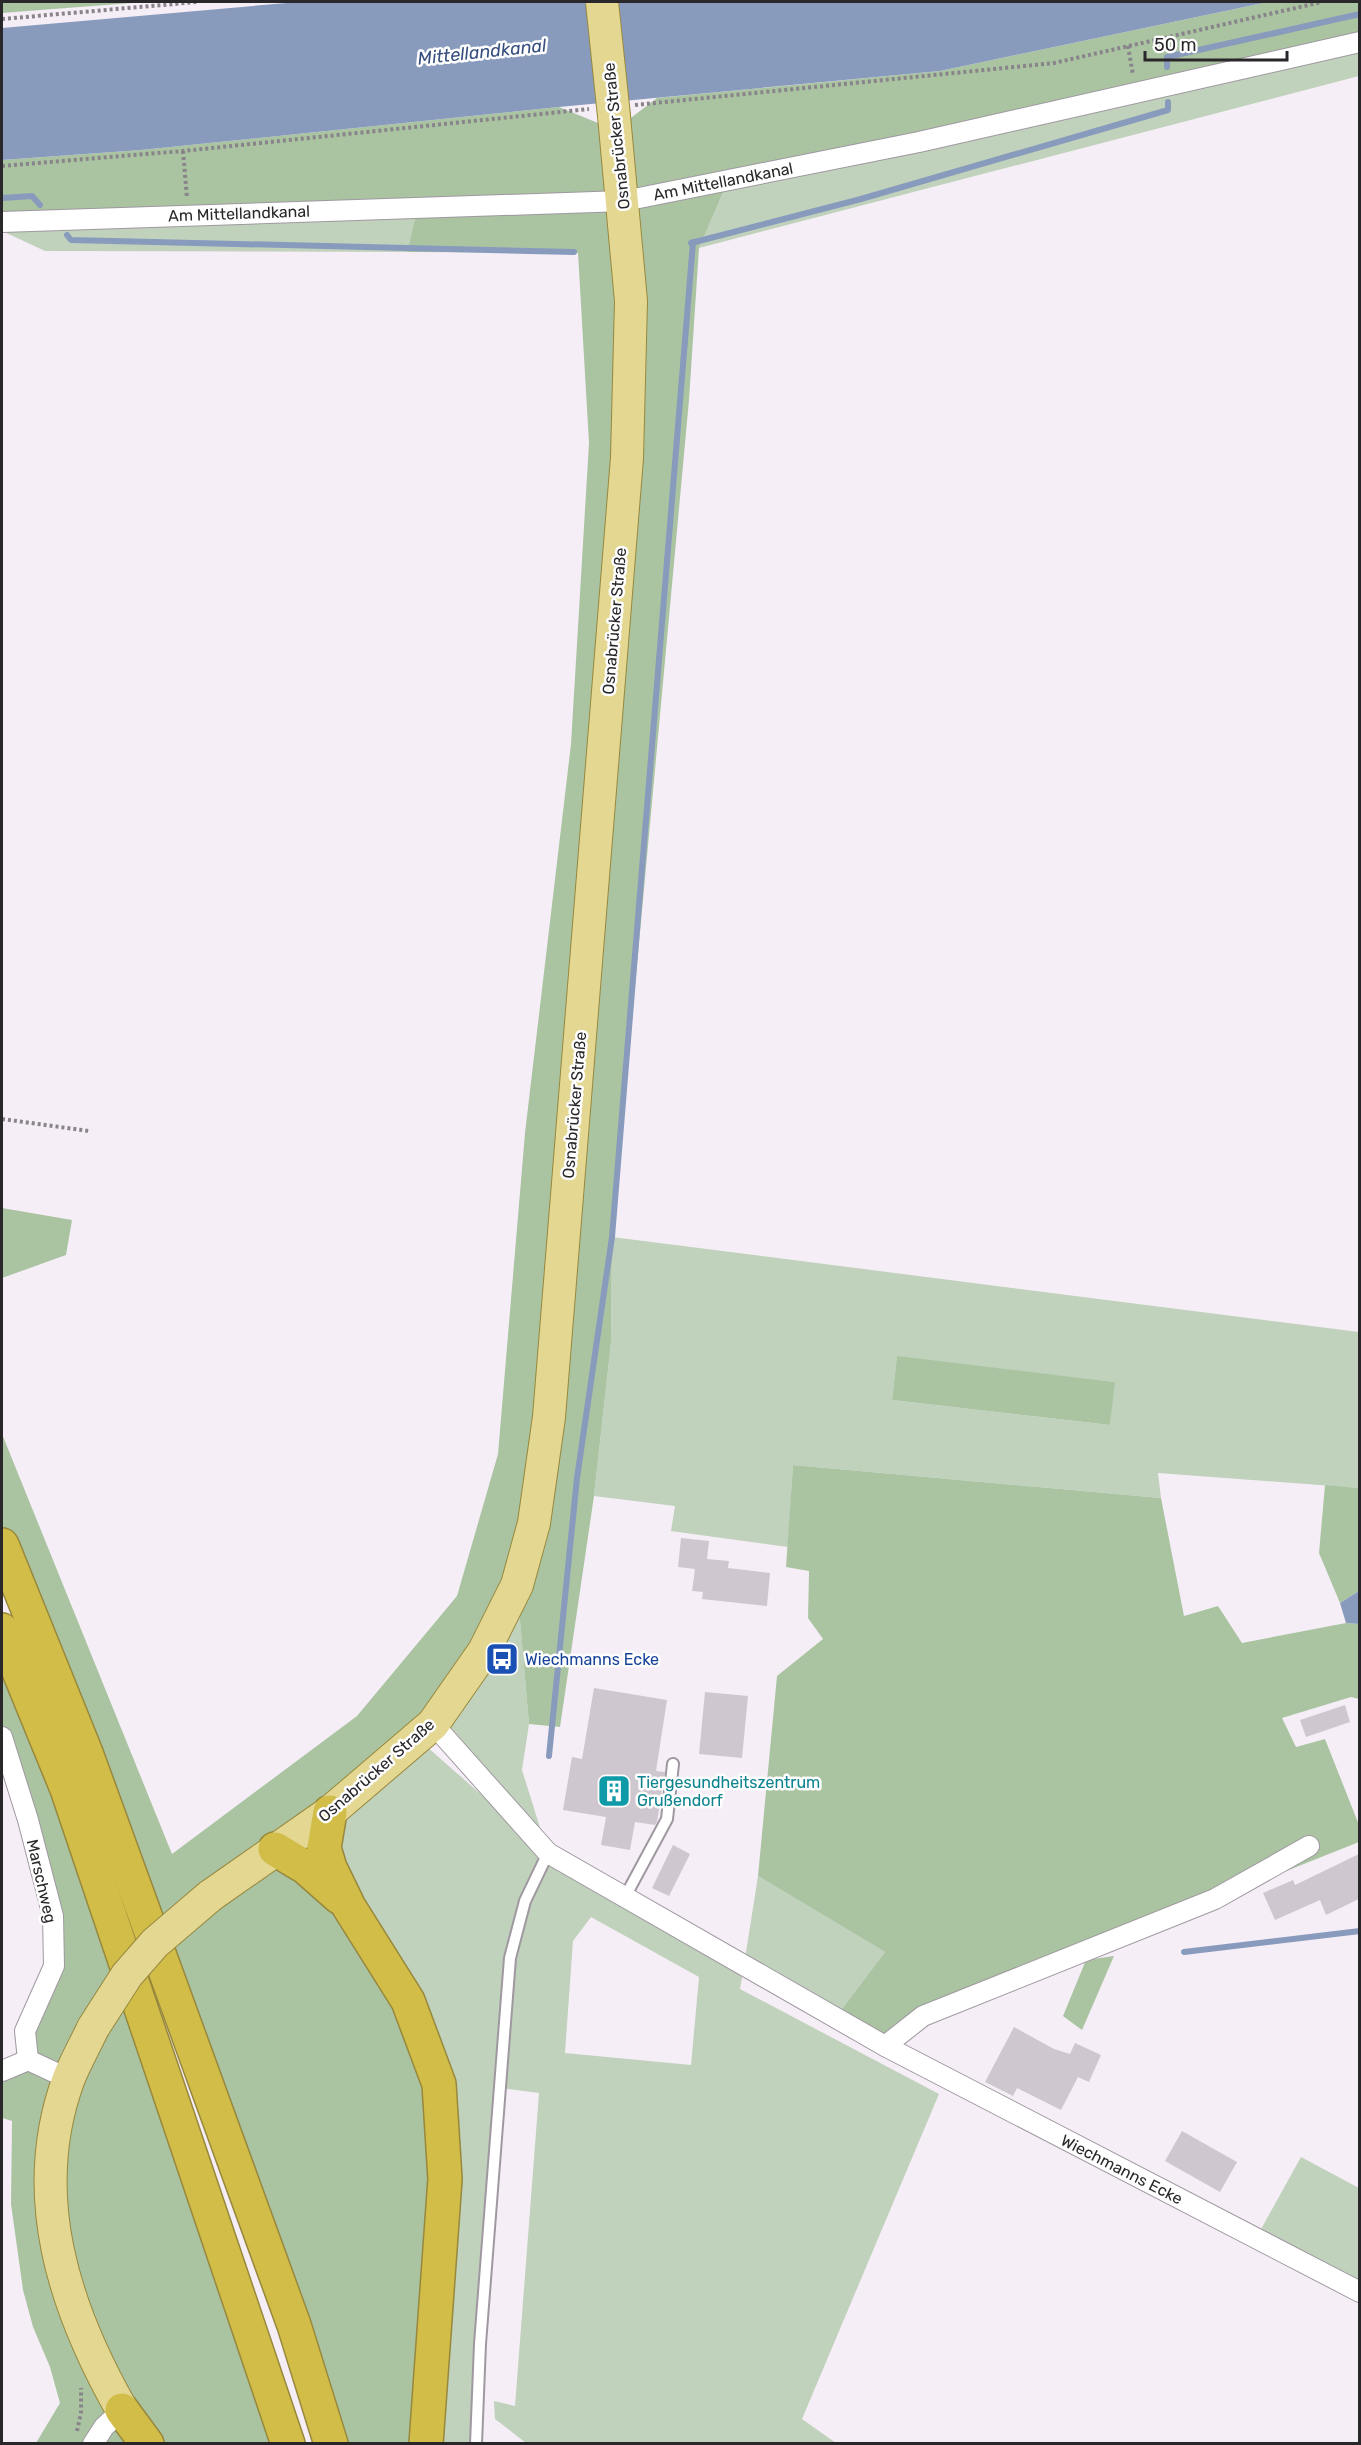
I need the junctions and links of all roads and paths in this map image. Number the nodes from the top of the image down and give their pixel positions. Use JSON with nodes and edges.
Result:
{"nodes":[{"id":1,"x":197,"y":2,"type":"edge"},
{"id":2,"x":602,"y":2,"type":"edge"},
{"id":3,"x":1322,"y":2,"type":"edge"},
{"id":4,"x":2,"y":19,"type":"edge"},
{"id":5,"x":1359,"y":42,"type":"edge"},
{"id":6,"x":1128,"y":46,"type":"junction"},
{"id":7,"x":1136,"y":92,"type":"junction"},
{"id":8,"x":614,"y":110,"type":"junction"},
{"id":9,"x":183,"y":151,"type":"junction"},
{"id":10,"x":2,"y":166,"type":"edge"},
{"id":11,"x":624,"y":201,"type":"junction"},
{"id":12,"x":188,"y":215,"type":"junction"},
{"id":13,"x":2,"y":222,"type":"edge"},
{"id":14,"x":2,"y":1119,"type":"edge"},
{"id":15,"x":89,"y":1131,"type":"dead end"},
{"id":16,"x":2,"y":1545,"type":"edge"},
{"id":17,"x":2,"y":1630,"type":"edge"},
{"id":18,"x":433,"y":1724,"type":"junction"},
{"id":19,"x":2,"y":1737,"type":"edge"},
{"id":20,"x":673,"y":1764,"type":"dead end"},
{"id":21,"x":330,"y":1812,"type":"junction"},
{"id":22,"x":1309,"y":1846,"type":"dead end"},
{"id":23,"x":275,"y":1850,"type":"junction"},
{"id":24,"x":548,"y":1853,"type":"junction"},
{"id":25,"x":625,"y":1897,"type":"junction"},
{"id":26,"x":349,"y":1907,"type":"junction"},
{"id":27,"x":885,"y":2046,"type":"junction"},
{"id":28,"x":28,"y":2060,"type":"junction"},
{"id":29,"x":2,"y":2071,"type":"edge"},
{"id":30,"x":69,"y":2079,"type":"junction"},
{"id":31,"x":1359,"y":2292,"type":"edge"},
{"id":32,"x":122,"y":2410,"type":"junction"},
{"id":33,"x":93,"y":2444,"type":"edge"},
{"id":34,"x":147,"y":2444,"type":"edge"},
{"id":35,"x":288,"y":2444,"type":"edge"},
{"id":36,"x":331,"y":2444,"type":"edge"},
{"id":37,"x":426,"y":2444,"type":"edge"},
{"id":38,"x":476,"y":2444,"type":"edge"}],
"edges":[{"from":1,"to":4,"type":"path"},
{"from":2,"to":8,"type":"main road","name":"Osnabrücker Straße","bridge":true},
{"from":3,"to":6,"type":"path"},
{"from":5,"to":7,"type":"street","name":"Am Mittellandkanal"},
{"from":6,"to":7,"type":"path"},
{"from":6,"to":8,"type":"path"},
{"from":7,"to":11,"type":"street","name":"Am Mittellandkanal"},
{"from":8,"to":9,"type":"path"},
{"from":8,"to":11,"type":"main road","name":"Osnabrücker Straße"},
{"from":9,"to":10,"type":"path"},
{"from":9,"to":12,"type":"path"},
{"from":11,"to":12,"type":"street","name":"Am Mittellandkanal"},
{"from":11,"to":18,"type":"main road","name":"Osnabrücker Straße"},
{"from":12,"to":13,"type":"street","name":"Am Mittellandkanal"},
{"from":14,"to":15,"type":"path"},
{"from":16,"to":36,"type":"highway"},
{"from":17,"to":35,"type":"highway"},
{"from":18,"to":21,"type":"main road","name":"Osnabrücker Straße"},
{"from":18,"to":24,"type":"street","name":"Wiechmanns Ecke"},
{"from":19,"to":28,"type":"street","name":"Marschweg"},
{"from":20,"to":25,"type":"lane"},
{"from":21,"to":23,"type":"main road","name":"Osnabrücker Straße"},
{"from":21,"to":26,"type":"highway"},
{"from":22,"to":27,"type":"street"},
{"from":23,"to":26,"type":"highway"},
{"from":23,"to":30,"type":"main road","name":"Osnabrücker Straße","bridge":true},
{"from":24,"to":25,"type":"street","name":"Wiechmanns Ecke"},
{"from":24,"to":38,"type":"lane"},
{"from":25,"to":27,"type":"street","name":"Wiechmanns Ecke"},
{"from":26,"to":37,"type":"highway"},
{"from":27,"to":31,"type":"street","name":"Wiechmanns Ecke"},
{"from":28,"to":29,"type":"street"},
{"from":28,"to":30,"type":"street"},
{"from":30,"to":32,"type":"main road","name":"Osnabrücker Straße"},
{"from":32,"to":33,"type":"street"},
{"from":32,"to":34,"type":"highway"}]}
